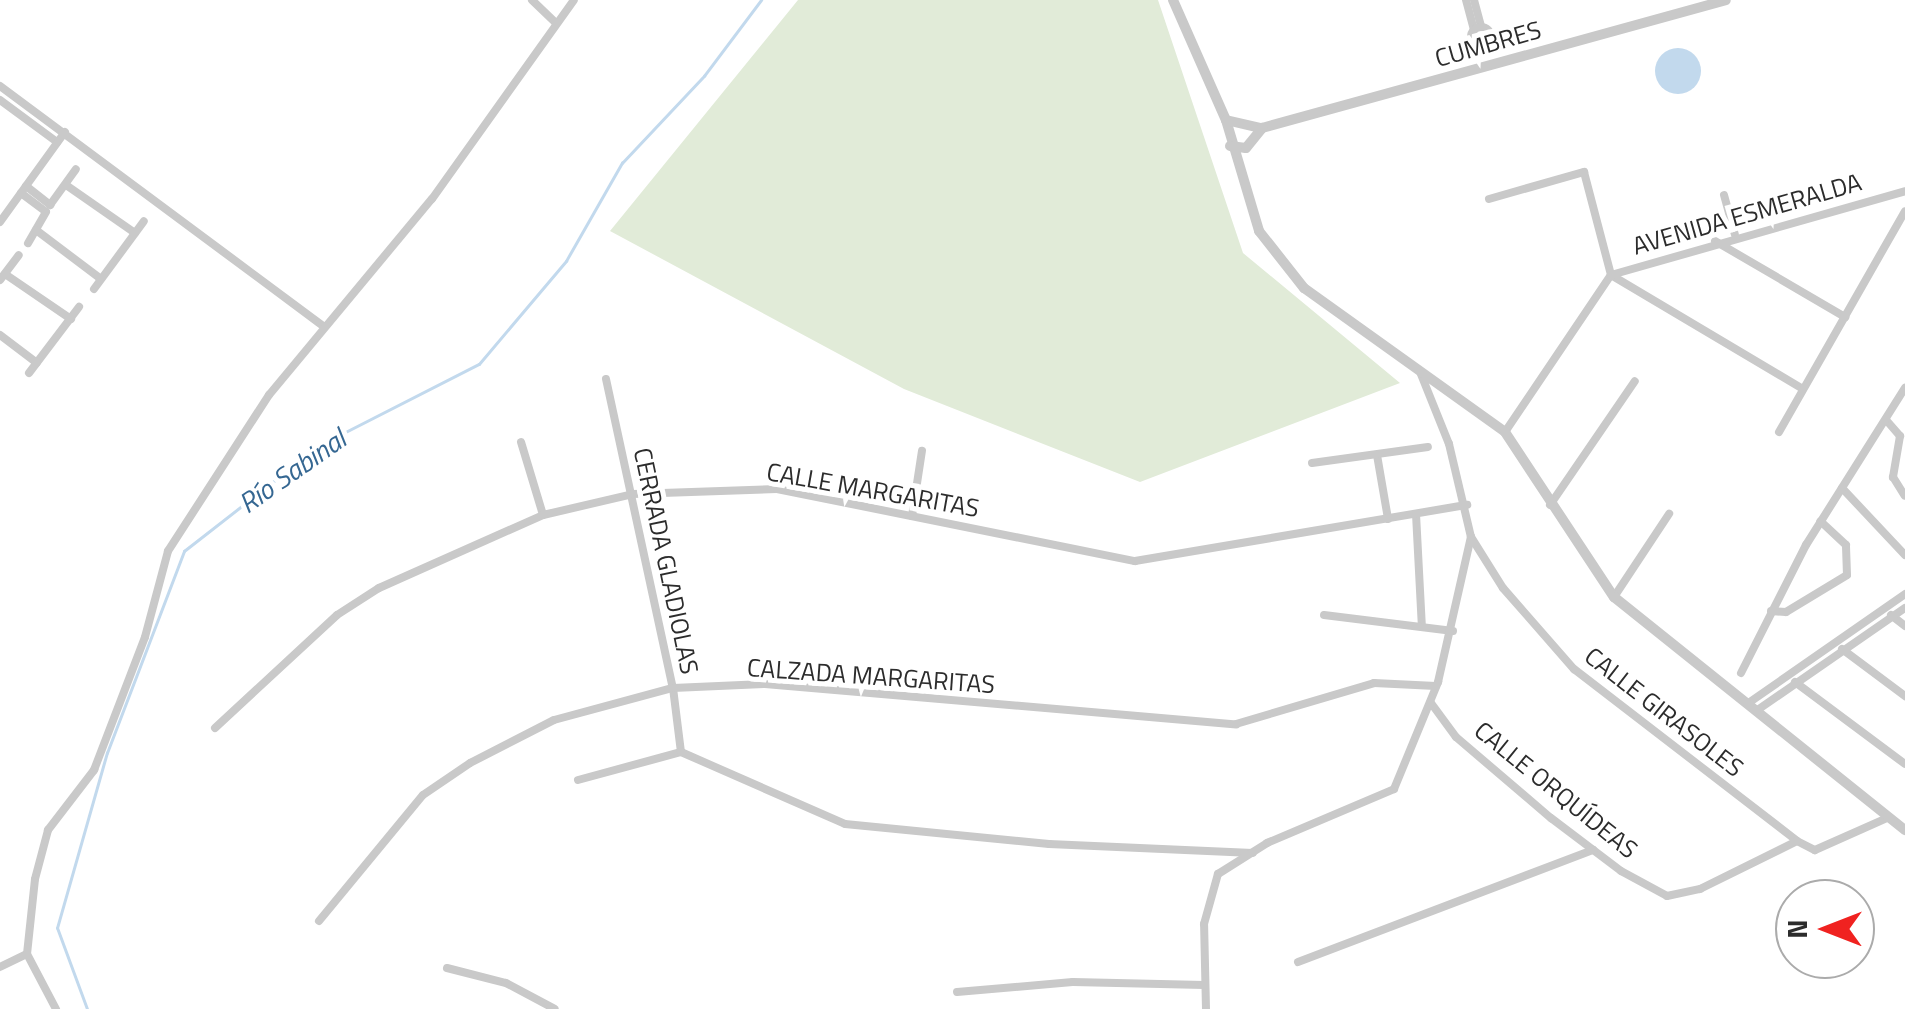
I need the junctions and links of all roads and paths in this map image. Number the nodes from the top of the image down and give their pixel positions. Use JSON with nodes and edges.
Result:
{"nodes":[{"id":1,"x":532,"y":0,"type":"edge"},
{"id":2,"x":574,"y":0,"type":"edge"},
{"id":3,"x":1173,"y":0,"type":"edge"},
{"id":4,"x":1470,"y":0,"type":"edge"},
{"id":5,"x":1726,"y":0,"type":"edge"},
{"id":6,"x":556,"y":23,"type":"junction"},
{"id":7,"x":1478,"y":28,"type":"junction"},
{"id":8,"x":1481,"y":47,"type":"junction"},
{"id":9,"x":1485,"y":64,"type":"junction"},
{"id":10,"x":0,"y":86,"type":"edge"},
{"id":11,"x":0,"y":100,"type":"edge"},
{"id":12,"x":1226,"y":120,"type":"junction"},
{"id":13,"x":1262,"y":128,"type":"junction"},
{"id":14,"x":65,"y":132,"type":"junction"},
{"id":15,"x":57,"y":142,"type":"junction"},
{"id":16,"x":1230,"y":146,"type":"junction"},
{"id":17,"x":76,"y":169,"type":"dead end"},
{"id":18,"x":66,"y":185,"type":"junction"},
{"id":19,"x":23,"y":189,"type":"junction"},
{"id":20,"x":1905,"y":191,"type":"edge"},
{"id":21,"x":1724,"y":194,"type":"dead end"},
{"id":22,"x":1489,"y":199,"type":"dead end"},
{"id":23,"x":1905,"y":211,"type":"edge"},
{"id":24,"x":144,"y":221,"type":"dead end"},
{"id":25,"x":0,"y":222,"type":"edge"},
{"id":26,"x":36,"y":230,"type":"junction"},
{"id":27,"x":135,"y":234,"type":"junction"},
{"id":28,"x":1735,"y":235,"type":"junction"},
{"id":29,"x":1715,"y":241,"type":"junction"},
{"id":30,"x":28,"y":243,"type":"dead end"},
{"id":31,"x":19,"y":255,"type":"dead end"},
{"id":32,"x":1611,"y":275,"type":"junction"},
{"id":33,"x":3,"y":277,"type":"edge"},
{"id":34,"x":102,"y":279,"type":"junction"},
{"id":35,"x":94,"y":289,"type":"dead end"},
{"id":36,"x":79,"y":306,"type":"dead end"},
{"id":37,"x":1845,"y":317,"type":"junction"},
{"id":38,"x":70,"y":319,"type":"junction"},
{"id":39,"x":323,"y":326,"type":"junction"},
{"id":40,"x":0,"y":335,"type":"edge"},
{"id":41,"x":37,"y":364,"type":"junction"},
{"id":42,"x":1418,"y":368,"type":"junction"},
{"id":43,"x":29,"y":373,"type":"dead end"},
{"id":44,"x":606,"y":379,"type":"dead end"},
{"id":45,"x":1635,"y":381,"type":"dead end"},
{"id":46,"x":1905,"y":388,"type":"edge"},
{"id":47,"x":1803,"y":390,"type":"junction"},
{"id":48,"x":1887,"y":420,"type":"junction"},
{"id":49,"x":1505,"y":432,"type":"junction"},
{"id":50,"x":1779,"y":432,"type":"dead end"},
{"id":51,"x":521,"y":442,"type":"dead end"},
{"id":52,"x":1428,"y":447,"type":"dead end"},
{"id":53,"x":922,"y":451,"type":"dead end"},
{"id":54,"x":1377,"y":455,"type":"junction"},
{"id":55,"x":1312,"y":463,"type":"dead end"},
{"id":56,"x":1842,"y":488,"type":"junction"},
{"id":57,"x":633,"y":494,"type":"junction"},
{"id":58,"x":1905,"y":496,"type":"edge"},
{"id":59,"x":1550,"y":504,"type":"junction"},
{"id":60,"x":1467,"y":505,"type":"junction"},
{"id":61,"x":1416,"y":514,"type":"junction"},
{"id":62,"x":1669,"y":514,"type":"dead end"},
{"id":63,"x":543,"y":515,"type":"junction"},
{"id":64,"x":912,"y":516,"type":"junction"},
{"id":65,"x":1388,"y":519,"type":"junction"},
{"id":66,"x":1820,"y":521,"type":"junction"},
{"id":67,"x":1471,"y":537,"type":"junction"},
{"id":68,"x":1905,"y":555,"type":"edge"},
{"id":69,"x":1905,"y":594,"type":"edge"},
{"id":70,"x":1614,"y":598,"type":"junction"},
{"id":71,"x":1884,"y":608,"type":"junction"},
{"id":72,"x":1905,"y":608,"type":"edge"},
{"id":73,"x":1771,"y":611,"type":"junction"},
{"id":74,"x":1324,"y":615,"type":"dead end"},
{"id":75,"x":1893,"y":617,"type":"junction"},
{"id":76,"x":1905,"y":626,"type":"edge"},
{"id":77,"x":1422,"y":628,"type":"junction"},
{"id":78,"x":1453,"y":631,"type":"junction"},
{"id":79,"x":1836,"y":642,"type":"junction"},
{"id":80,"x":1844,"y":652,"type":"junction"},
{"id":81,"x":1741,"y":672,"type":"dead end"},
{"id":82,"x":1788,"y":675,"type":"junction"},
{"id":83,"x":1796,"y":684,"type":"junction"},
{"id":84,"x":1436,"y":686,"type":"junction"},
{"id":85,"x":673,"y":688,"type":"junction"},
{"id":86,"x":1905,"y":696,"type":"edge"},
{"id":87,"x":1431,"y":704,"type":"junction"},
{"id":88,"x":1752,"y":707,"type":"junction"},
{"id":89,"x":215,"y":728,"type":"dead end"},
{"id":90,"x":680,"y":752,"type":"junction"},
{"id":91,"x":1905,"y":764,"type":"edge"},
{"id":92,"x":578,"y":780,"type":"dead end"},
{"id":93,"x":1893,"y":815,"type":"junction"},
{"id":94,"x":1905,"y":830,"type":"edge"},
{"id":95,"x":1797,"y":841,"type":"junction"},
{"id":96,"x":1593,"y":850,"type":"junction"},
{"id":97,"x":1253,"y":853,"type":"junction"},
{"id":98,"x":319,"y":921,"type":"dead end"},
{"id":99,"x":27,"y":954,"type":"junction"},
{"id":100,"x":1298,"y":962,"type":"dead end"},
{"id":101,"x":0,"y":967,"type":"edge"},
{"id":102,"x":446,"y":968,"type":"dead end"},
{"id":103,"x":1204,"y":985,"type":"junction"},
{"id":104,"x":957,"y":992,"type":"dead end"},
{"id":105,"x":56,"y":1009,"type":"edge"},
{"id":106,"x":555,"y":1009,"type":"edge"},
{"id":107,"x":1206,"y":1009,"type":"edge"}],
"edges":[{"from":1,"to":6,"type":"street"},
{"from":2,"to":6,"type":"street"},
{"from":3,"to":12,"type":"street"},
{"from":4,"to":7,"type":"street"},
{"from":5,"to":9,"type":"street","name":"CUMBRES"},
{"from":6,"to":39,"type":"street"},
{"from":7,"to":8,"type":"street"},
{"from":7,"to":8,"type":"street"},
{"from":8,"to":9,"type":"street"},
{"from":9,"to":13,"type":"street","name":"CUMBRES"},
{"from":10,"to":14,"type":"street"},
{"from":11,"to":15,"type":"street"},
{"from":12,"to":13,"type":"street","name":"CUMBRES"},
{"from":12,"to":16,"type":"street"},
{"from":13,"to":16,"type":"street","name":"CUMBRES"},
{"from":14,"to":15,"type":"street"},
{"from":14,"to":39,"type":"street"},
{"from":15,"to":19,"type":"street"},
{"from":16,"to":42,"type":"street"},
{"from":17,"to":18,"type":"street"},
{"from":18,"to":19,"type":"street"},
{"from":18,"to":27,"type":"street"},
{"from":19,"to":25,"type":"street"},
{"from":19,"to":26,"type":"street"},
{"from":20,"to":28,"type":"street","name":"AVENIDA ESMERALDA"},
{"from":21,"to":28,"type":"street"},
{"from":22,"to":32,"type":"street"},
{"from":23,"to":37,"type":"street"},
{"from":24,"to":27,"type":"street"},
{"from":26,"to":30,"type":"street"},
{"from":26,"to":34,"type":"street"},
{"from":27,"to":34,"type":"street"},
{"from":28,"to":29,"type":"street","name":"AVENIDA ESMERALDA"},
{"from":29,"to":32,"type":"street","name":"AVENIDA ESMERALDA"},
{"from":29,"to":37,"type":"street"},
{"from":31,"to":33,"type":"street"},
{"from":32,"to":47,"type":"street"},
{"from":32,"to":49,"type":"street","name":"AVENIDA ESMERALDA"},
{"from":33,"to":38,"type":"street"},
{"from":34,"to":35,"type":"street"},
{"from":36,"to":38,"type":"street"},
{"from":37,"to":47,"type":"street"},
{"from":38,"to":41,"type":"street"},
{"from":39,"to":99,"type":"street"},
{"from":40,"to":41,"type":"street"},
{"from":41,"to":43,"type":"street"},
{"from":42,"to":49,"type":"street"},
{"from":42,"to":60,"type":"street"},
{"from":44,"to":57,"type":"street","name":"CERRADA GLADIOLAS"},
{"from":45,"to":59,"type":"street"},
{"from":46,"to":48,"type":"street"},
{"from":47,"to":50,"type":"street"},
{"from":48,"to":56,"type":"street"},
{"from":48,"to":58,"type":"street"},
{"from":49,"to":59,"type":"street"},
{"from":51,"to":63,"type":"street"},
{"from":52,"to":54,"type":"street"},
{"from":53,"to":64,"type":"street"},
{"from":54,"to":55,"type":"street"},
{"from":54,"to":65,"type":"street"},
{"from":56,"to":66,"type":"street"},
{"from":56,"to":68,"type":"street"},
{"from":57,"to":63,"type":"street","name":"CALLE MARGARITAS"},
{"from":57,"to":64,"type":"street","name":"CALLE MARGARITAS"},
{"from":57,"to":85,"type":"street","name":"CERRADA GLADIOLAS"},
{"from":59,"to":70,"type":"street"},
{"from":60,"to":61,"type":"street","name":"CALLE MARGARITAS"},
{"from":60,"to":67,"type":"street"},
{"from":61,"to":65,"type":"street","name":"CALLE MARGARITAS"},
{"from":61,"to":77,"type":"street"},
{"from":62,"to":70,"type":"street"},
{"from":63,"to":89,"type":"street","name":"CALLE MARGARITAS"},
{"from":64,"to":65,"type":"street","name":"CALLE MARGARITAS"},
{"from":66,"to":73,"type":"street"},
{"from":66,"to":73,"type":"street"},
{"from":67,"to":78,"type":"street"},
{"from":67,"to":95,"type":"street","name":"CALLE GIRASOLES"},
{"from":69,"to":71,"type":"street"},
{"from":70,"to":88,"type":"street"},
{"from":71,"to":75,"type":"street"},
{"from":71,"to":79,"type":"street"},
{"from":72,"to":75,"type":"street"},
{"from":73,"to":81,"type":"street"},
{"from":74,"to":77,"type":"street"},
{"from":75,"to":76,"type":"street"},
{"from":75,"to":80,"type":"street"},
{"from":77,"to":78,"type":"street"},
{"from":78,"to":84,"type":"street"},
{"from":79,"to":80,"type":"street"},
{"from":79,"to":82,"type":"street"},
{"from":80,"to":83,"type":"street"},
{"from":80,"to":86,"type":"street"},
{"from":82,"to":83,"type":"street"},
{"from":82,"to":88,"type":"street"},
{"from":83,"to":88,"type":"street"},
{"from":83,"to":91,"type":"street"},
{"from":84,"to":85,"type":"street","name":"CALZADA MARGARITAS"},
{"from":84,"to":87,"type":"street"},
{"from":85,"to":90,"type":"street","name":"CERRADA GLADIOLAS"},
{"from":85,"to":98,"type":"street","name":"CALZADA MARGARITAS"},
{"from":87,"to":96,"type":"street","name":"CALLE ORQUÍDEAS"},
{"from":87,"to":97,"type":"street"},
{"from":88,"to":93,"type":"street"},
{"from":90,"to":92,"type":"street"},
{"from":90,"to":97,"type":"street"},
{"from":93,"to":94,"type":"street"},
{"from":93,"to":95,"type":"street","name":"CALLE GIRASOLES"},
{"from":95,"to":96,"type":"street","name":"CALLE ORQUÍDEAS"},
{"from":96,"to":100,"type":"street"},
{"from":97,"to":103,"type":"street"},
{"from":99,"to":101,"type":"street"},
{"from":99,"to":105,"type":"street"},
{"from":102,"to":106,"type":"street"},
{"from":103,"to":104,"type":"street"},
{"from":103,"to":107,"type":"street"}]}
